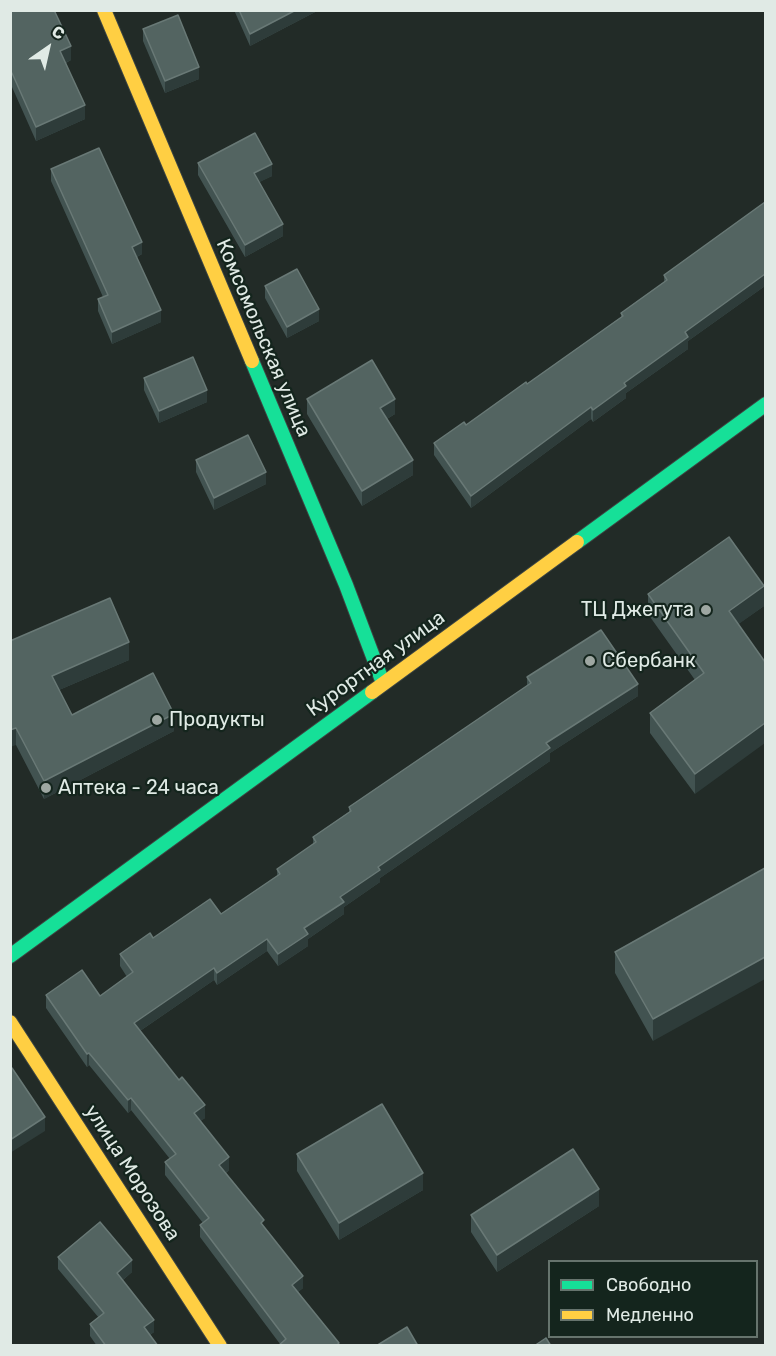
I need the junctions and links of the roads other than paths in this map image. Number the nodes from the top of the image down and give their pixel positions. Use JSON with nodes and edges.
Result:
{"nodes":[{"id":1,"x":104,"y":10,"type":"edge"},
{"id":2,"x":765,"y":404,"type":"edge"},
{"id":3,"x":383,"y":683,"type":"junction"},
{"id":4,"x":10,"y":956,"type":"edge"},
{"id":5,"x":10,"y":1022,"type":"edge"},
{"id":6,"x":220,"y":1346,"type":"edge"}],
"edges":[{"from":1,"to":3,"type":"street","name":"Комсомольская улица"},
{"from":2,"to":3,"type":"street","name":"Курортная улица"},
{"from":3,"to":4,"type":"street","name":"Курортная улица"},
{"from":5,"to":6,"type":"street","name":"улица Морозова"}]}
